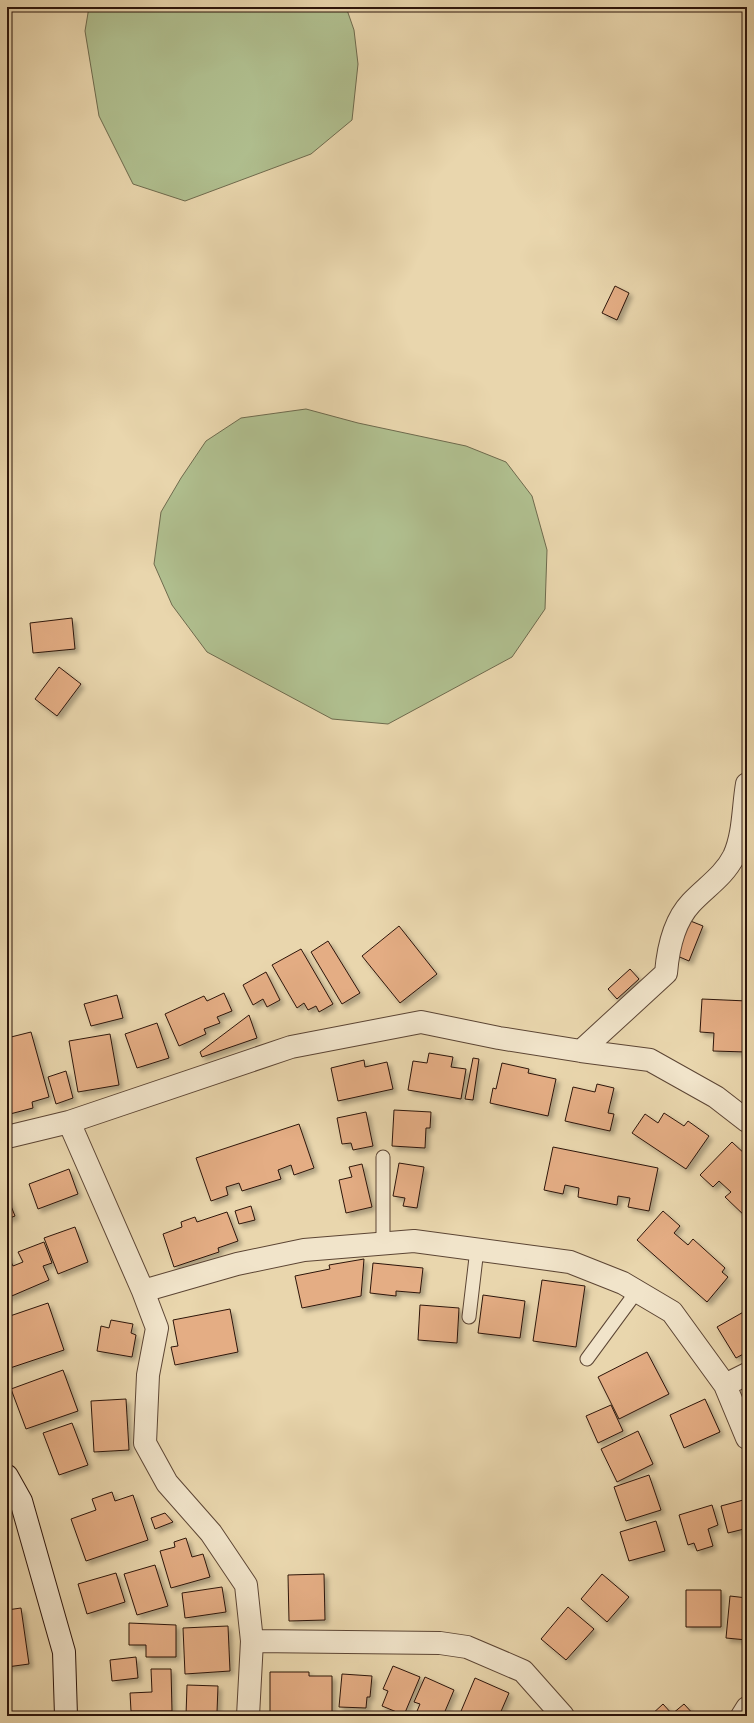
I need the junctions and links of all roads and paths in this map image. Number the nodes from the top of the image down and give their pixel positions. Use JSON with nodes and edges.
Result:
{"nodes":[{"id":1,"x":747,"y":784,"type":"edge"},
{"id":2,"x":581,"y":1051,"type":"junction"},
{"id":3,"x":747,"y":1121,"type":"edge"},
{"id":4,"x":69,"y":1122,"type":"junction"},
{"id":5,"x":7,"y":1137,"type":"edge"},
{"id":6,"x":383,"y":1157,"type":"dead end"},
{"id":7,"x":383,"y":1244,"type":"junction"},
{"id":8,"x":476,"y":1249,"type":"junction"},
{"id":9,"x":143,"y":1291,"type":"junction"},
{"id":10,"x":636,"y":1291,"type":"junction"},
{"id":11,"x":469,"y":1317,"type":"dead end"},
{"id":12,"x":587,"y":1359,"type":"dead end"},
{"id":13,"x":747,"y":1374,"type":"edge"},
{"id":14,"x":725,"y":1385,"type":"junction"},
{"id":15,"x":747,"y":1438,"type":"edge"},
{"id":16,"x":7,"y":1476,"type":"edge"},
{"id":17,"x":252,"y":1641,"type":"junction"},
{"id":18,"x":747,"y":1708,"type":"edge"},
{"id":19,"x":66,"y":1716,"type":"edge"},
{"id":20,"x":248,"y":1716,"type":"edge"},
{"id":21,"x":564,"y":1716,"type":"edge"},
{"id":22,"x":742,"y":1716,"type":"edge"}],
"edges":[{"from":1,"to":2,"type":"street"},
{"from":2,"to":3,"type":"street"},
{"from":2,"to":4,"type":"street"},
{"from":4,"to":5,"type":"street"},
{"from":4,"to":9,"type":"street"},
{"from":6,"to":7,"type":"lane"},
{"from":7,"to":8,"type":"street"},
{"from":7,"to":9,"type":"street"},
{"from":8,"to":10,"type":"street"},
{"from":8,"to":11,"type":"lane"},
{"from":9,"to":17,"type":"street"},
{"from":10,"to":12,"type":"lane"},
{"from":10,"to":14,"type":"street"},
{"from":13,"to":14,"type":"street"},
{"from":14,"to":15,"type":"street"},
{"from":16,"to":19,"type":"street"},
{"from":17,"to":20,"type":"street"},
{"from":17,"to":21,"type":"street"},
{"from":18,"to":22,"type":"street"}]}
